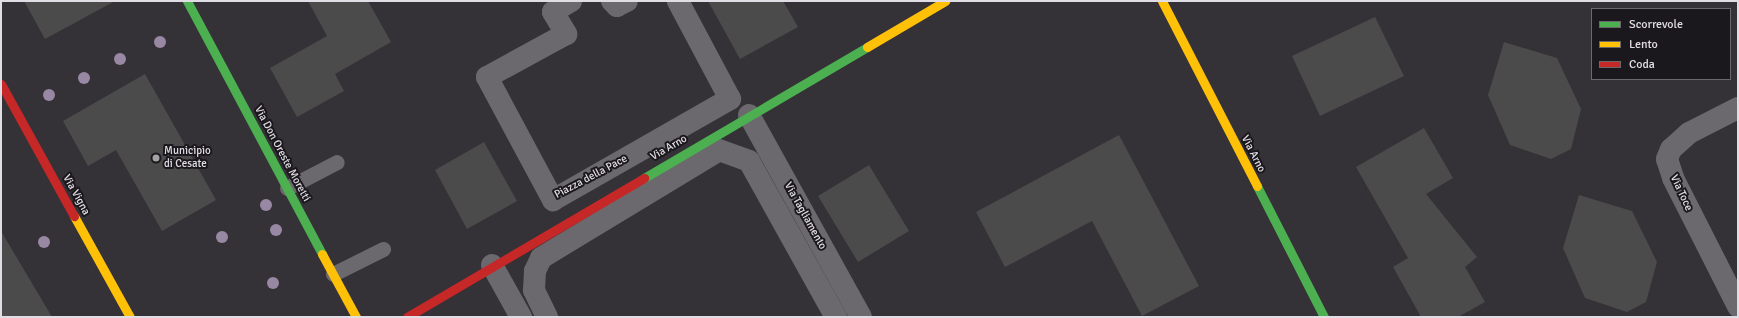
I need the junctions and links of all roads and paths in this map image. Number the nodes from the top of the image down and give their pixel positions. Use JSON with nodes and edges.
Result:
{"nodes":[{"id":1,"x":187,"y":1,"type":"edge"},
{"id":2,"x":612,"y":1,"type":"edge"},
{"id":3,"x":627,"y":1,"type":"edge"},
{"id":4,"x":678,"y":1,"type":"edge"},
{"id":5,"x":945,"y":1,"type":"edge"},
{"id":6,"x":1162,"y":1,"type":"edge"},
{"id":7,"x":565,"y":3,"type":"edge"},
{"id":8,"x":1,"y":84,"type":"edge"},
{"id":9,"x":1738,"y":108,"type":"edge"},
{"id":10,"x":749,"y":115,"type":"junction"},
{"id":11,"x":337,"y":162,"type":"dead end"},
{"id":12,"x":287,"y":188,"type":"junction"},
{"id":13,"x":383,"y":249,"type":"dead end"},
{"id":14,"x":492,"y":265,"type":"junction"},
{"id":15,"x":333,"y":274,"type":"junction"},
{"id":16,"x":1738,"y":306,"type":"edge"},
{"id":17,"x":130,"y":317,"type":"edge"},
{"id":18,"x":356,"y":317,"type":"edge"},
{"id":19,"x":407,"y":317,"type":"edge"},
{"id":20,"x":521,"y":317,"type":"edge"},
{"id":21,"x":547,"y":317,"type":"edge"},
{"id":22,"x":836,"y":317,"type":"edge"},
{"id":23,"x":861,"y":317,"type":"edge"},
{"id":24,"x":1324,"y":317,"type":"edge"}],
"edges":[{"from":1,"to":12,"type":"street","name":"Via Don Oreste Moretti"},
{"from":2,"to":3,"type":"street"},
{"from":4,"to":7,"type":"street","name":"Piazza della Pace"},
{"from":5,"to":10,"type":"street","name":"Via Arno"},
{"from":6,"to":24,"type":"street","name":"Via Arno"},
{"from":8,"to":17,"type":"street","name":"Via Vigna"},
{"from":9,"to":16,"type":"street","name":"Via Toce"},
{"from":10,"to":14,"type":"street","name":"Via Arno"},
{"from":10,"to":23,"type":"street","name":"Via Tagliamento"},
{"from":11,"to":12,"type":"lane"},
{"from":12,"to":15,"type":"street","name":"Via Don Oreste Moretti"},
{"from":13,"to":15,"type":"lane"},
{"from":14,"to":19,"type":"street","name":"Via Arno"},
{"from":14,"to":20,"type":"street"},
{"from":15,"to":18,"type":"street","name":"Via Don Oreste Moretti"},
{"from":21,"to":22,"type":"street"}]}
